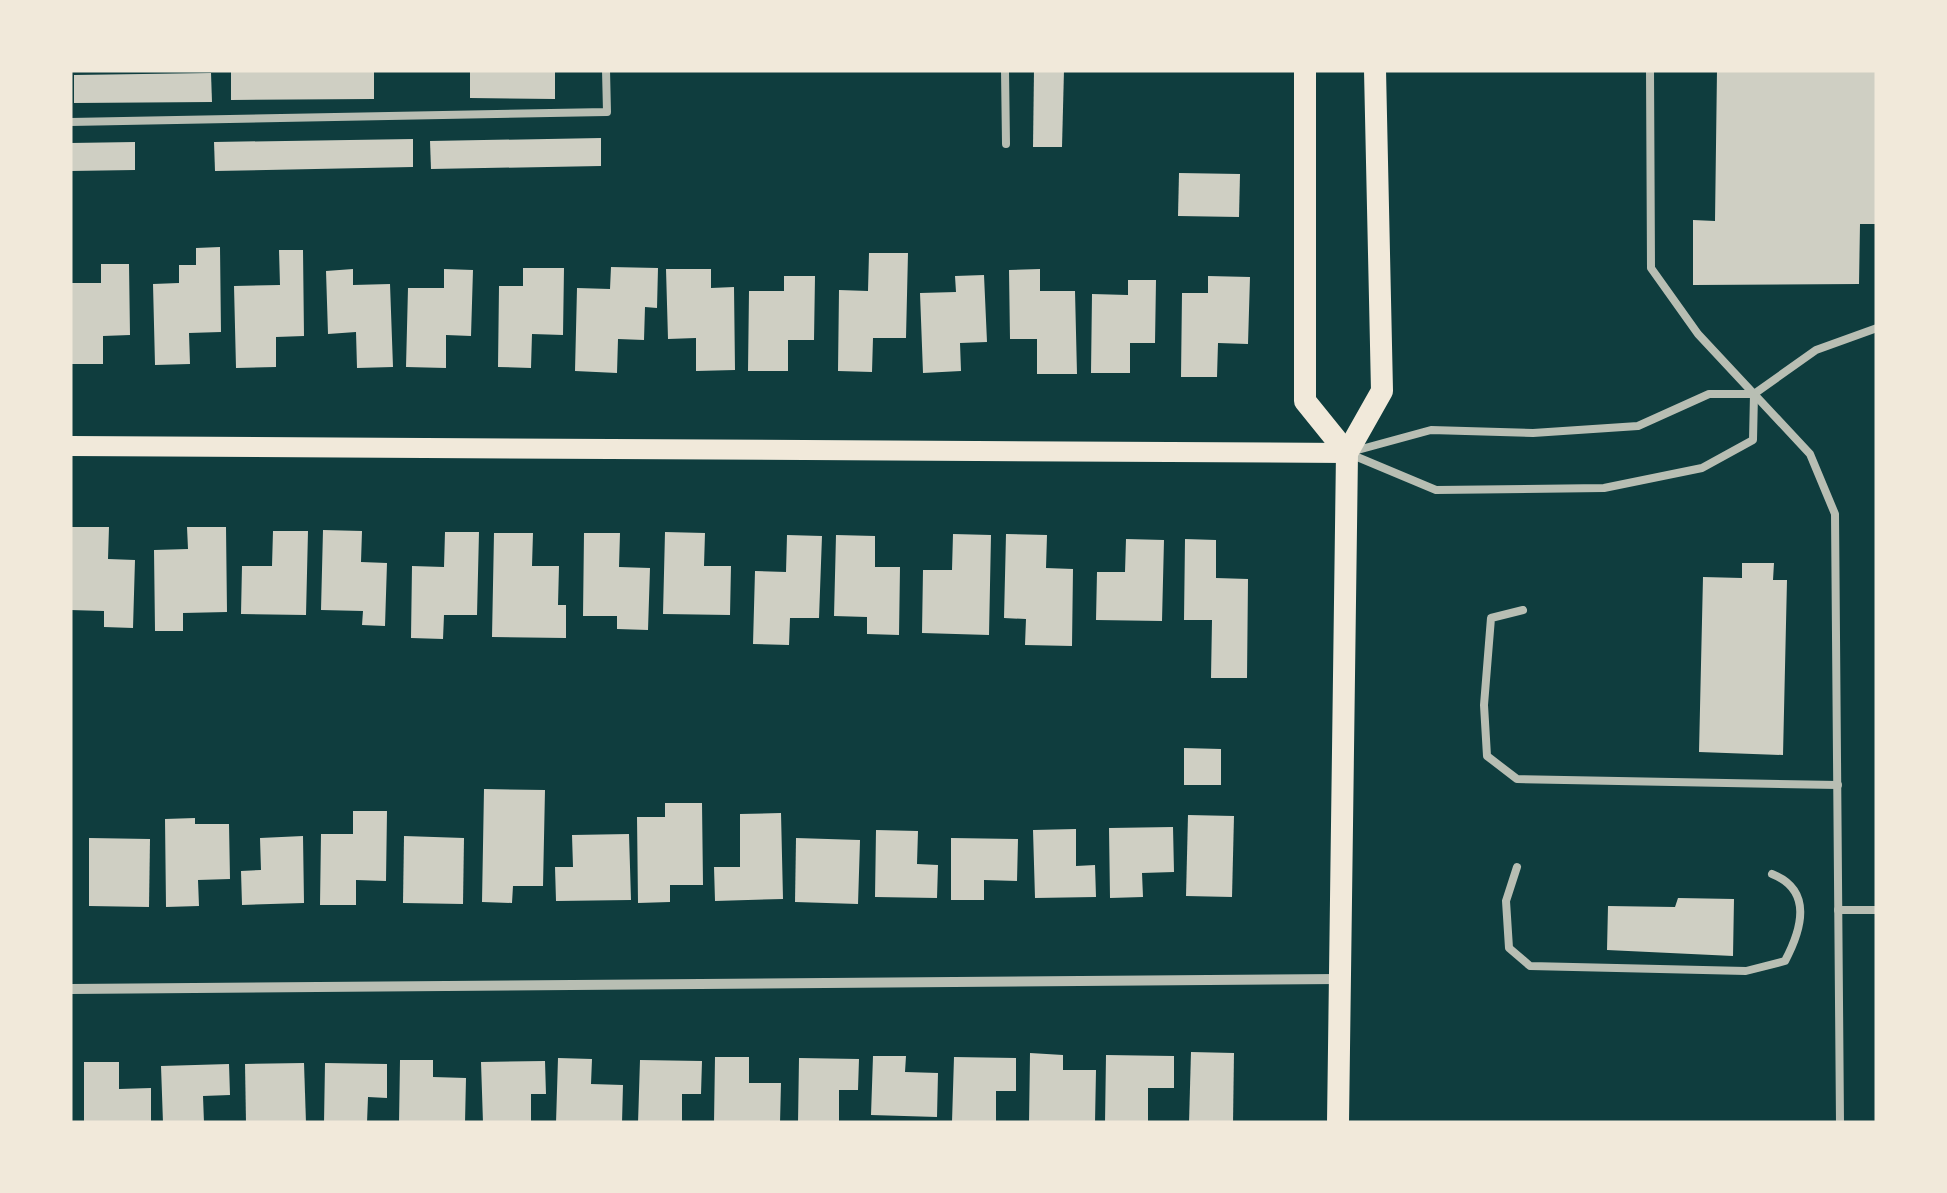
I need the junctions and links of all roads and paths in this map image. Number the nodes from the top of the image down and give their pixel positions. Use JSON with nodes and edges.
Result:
{"nodes":[{"id":1,"x":606,"y":70,"type":"edge"},
{"id":2,"x":1006,"y":70,"type":"edge"},
{"id":3,"x":1306,"y":70,"type":"edge"},
{"id":4,"x":1375,"y":70,"type":"edge"},
{"id":5,"x":1650,"y":70,"type":"edge"},
{"id":6,"x":70,"y":122,"type":"edge"},
{"id":7,"x":1006,"y":144,"type":"dead end"},
{"id":8,"x":1877,"y":328,"type":"edge"},
{"id":9,"x":1754,"y":394,"type":"junction"},
{"id":10,"x":70,"y":446,"type":"edge"},
{"id":11,"x":1348,"y":453,"type":"junction"},
{"id":12,"x":1522,"y":610,"type":"dead end"},
{"id":13,"x":1838,"y":785,"type":"junction"},
{"id":14,"x":1517,"y":867,"type":"dead end"},
{"id":15,"x":1772,"y":874,"type":"dead end"},
{"id":16,"x":1838,"y":910,"type":"junction"},
{"id":17,"x":1877,"y":910,"type":"edge"},
{"id":18,"x":1338,"y":979,"type":"junction"},
{"id":19,"x":70,"y":989,"type":"edge"},
{"id":20,"x":1338,"y":1123,"type":"edge"},
{"id":21,"x":1840,"y":1123,"type":"edge"}],
"edges":[{"from":1,"to":6,"type":"lane"},
{"from":2,"to":7,"type":"lane"},
{"from":3,"to":11,"type":"main road"},
{"from":4,"to":11,"type":"main road"},
{"from":5,"to":9,"type":"lane"},
{"from":8,"to":9,"type":"lane"},
{"from":9,"to":11,"type":"lane"},
{"from":9,"to":11,"type":"lane"},
{"from":9,"to":13,"type":"lane"},
{"from":10,"to":11,"type":"main road"},
{"from":11,"to":18,"type":"main road"},
{"from":12,"to":13,"type":"lane"},
{"from":13,"to":16,"type":"lane"},
{"from":14,"to":15,"type":"lane"},
{"from":16,"to":17,"type":"lane"},
{"from":16,"to":21,"type":"lane"},
{"from":18,"to":19,"type":"street"},
{"from":18,"to":20,"type":"main road"}]}
